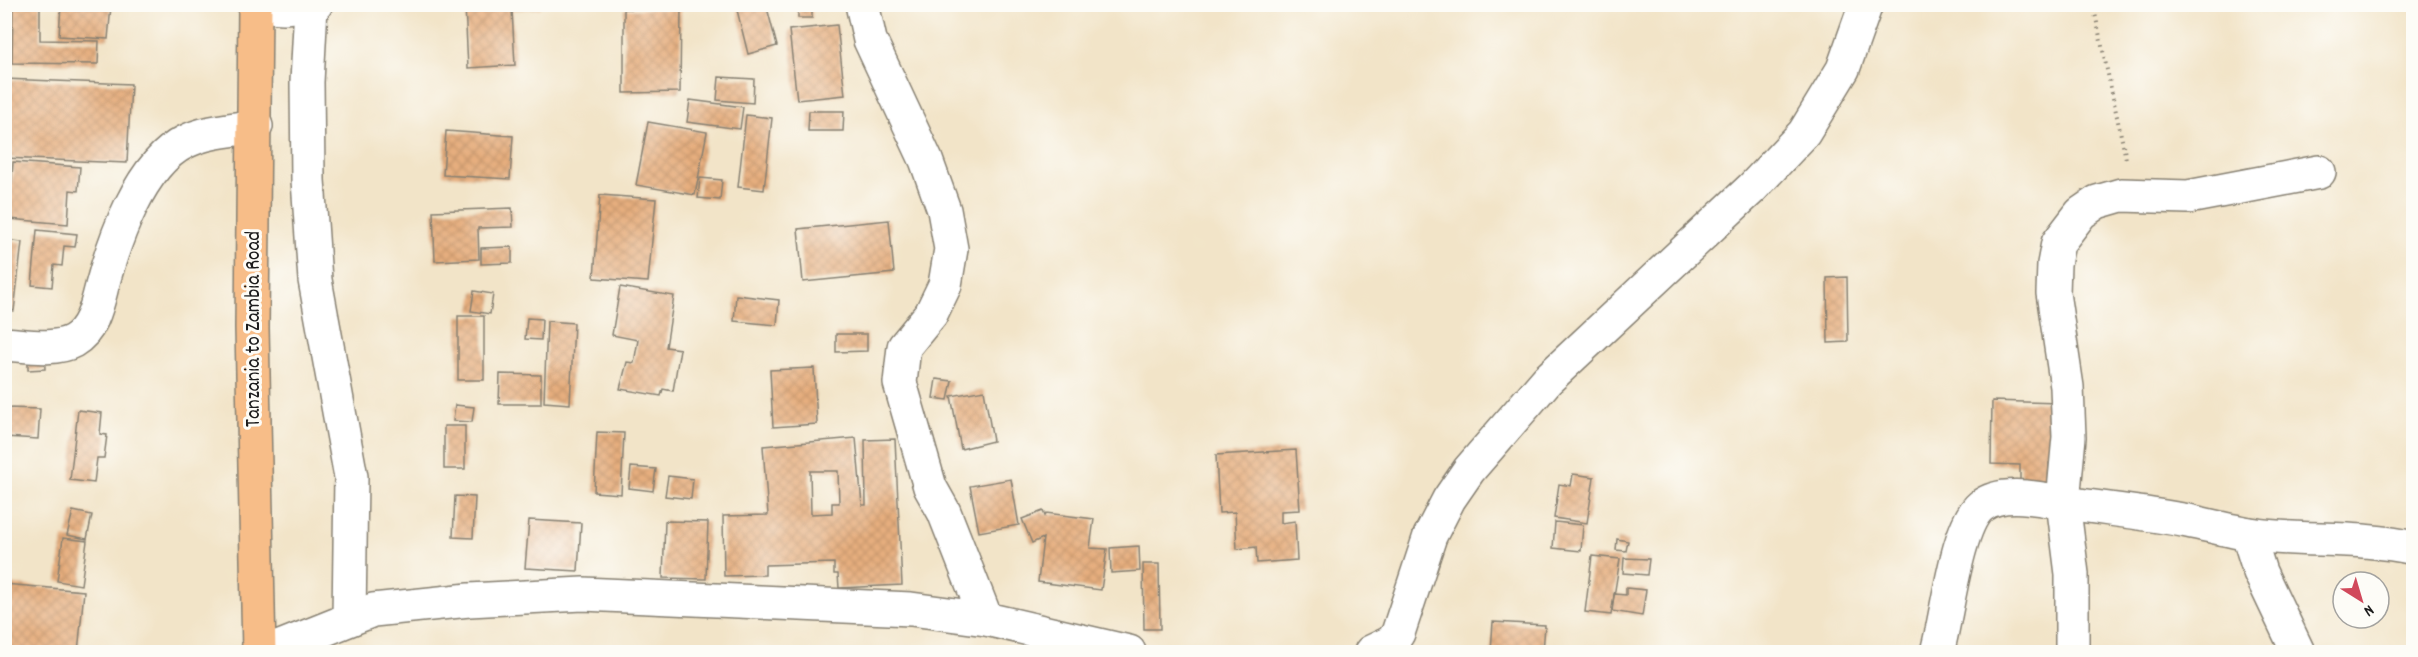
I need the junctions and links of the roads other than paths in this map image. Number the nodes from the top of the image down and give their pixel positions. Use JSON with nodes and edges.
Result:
{"nodes":[{"id":1,"x":862,"y":4,"type":"edge"},
{"id":2,"x":1866,"y":4,"type":"edge"},
{"id":3,"x":255,"y":5,"type":"edge"},
{"id":4,"x":313,"y":5,"type":"edge"},
{"id":5,"x":256,"y":126,"type":"junction"},
{"id":6,"x":2319,"y":172,"type":"dead end"},
{"id":7,"x":4,"y":344,"type":"edge"},
{"id":8,"x":2063,"y":502,"type":"junction"},
{"id":9,"x":2248,"y":534,"type":"junction"},
{"id":10,"x":2414,"y":548,"type":"edge"},
{"id":11,"x":349,"y":619,"type":"junction"},
{"id":12,"x":986,"y":619,"type":"junction"},
{"id":13,"x":1041,"y":642,"type":"edge"},
{"id":14,"x":1403,"y":643,"type":"edge"},
{"id":15,"x":259,"y":652,"type":"edge"},
{"id":16,"x":268,"y":652,"type":"edge"},
{"id":17,"x":1129,"y":652,"type":"edge"},
{"id":18,"x":1371,"y":652,"type":"edge"},
{"id":19,"x":1937,"y":652,"type":"edge"},
{"id":20,"x":2072,"y":652,"type":"edge"},
{"id":21,"x":2298,"y":652,"type":"edge"}],
"edges":[{"from":1,"to":12,"type":"street"},
{"from":2,"to":14,"type":"street"},
{"from":3,"to":4,"type":"street"},
{"from":3,"to":5,"type":"highway","name":"Tanzania to Zambia Road"},
{"from":4,"to":11,"type":"street"},
{"from":5,"to":7,"type":"street"},
{"from":5,"to":15,"type":"highway","name":"Tanzania to Zambia Road"},
{"from":6,"to":8,"type":"street"},
{"from":8,"to":9,"type":"street"},
{"from":8,"to":19,"type":"street"},
{"from":8,"to":20,"type":"street"},
{"from":9,"to":10,"type":"street"},
{"from":9,"to":21,"type":"street"},
{"from":11,"to":12,"type":"street"},
{"from":11,"to":16,"type":"street"},
{"from":12,"to":13,"type":"street"},
{"from":13,"to":17,"type":"street"},
{"from":14,"to":18,"type":"street"}]}
